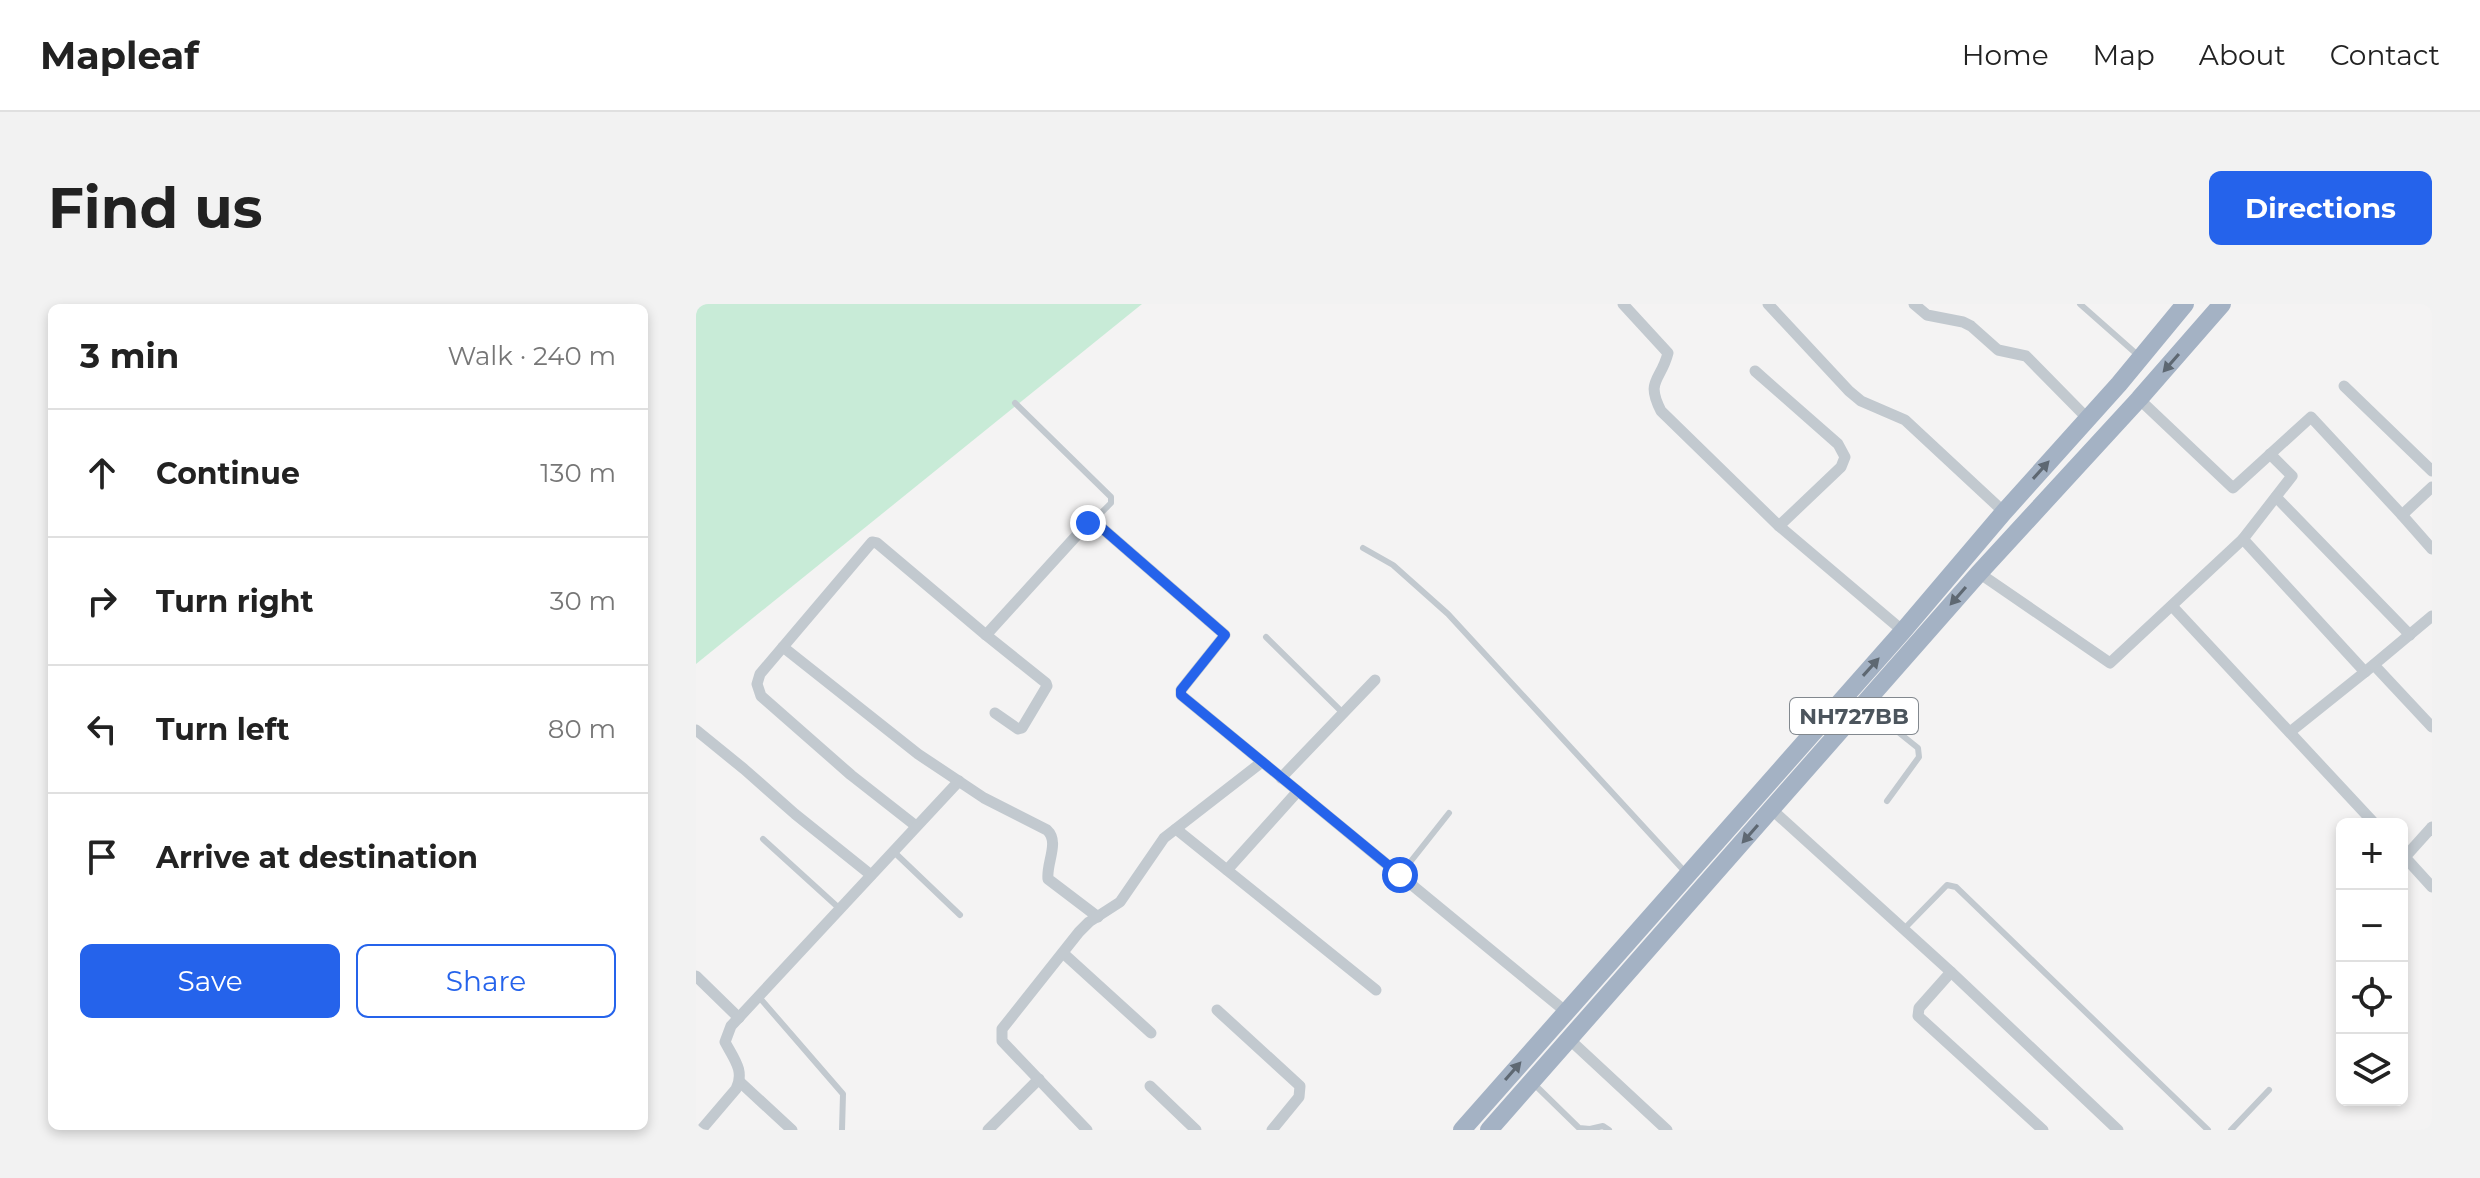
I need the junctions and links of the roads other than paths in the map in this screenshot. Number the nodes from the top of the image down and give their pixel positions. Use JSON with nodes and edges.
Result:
{"nodes":[{"id":1,"x":1623,"y":304,"type":"edge"},
{"id":2,"x":1768,"y":304,"type":"edge"},
{"id":3,"x":1914,"y":304,"type":"edge"},
{"id":4,"x":2080,"y":304,"type":"edge"},
{"id":5,"x":2185,"y":304,"type":"edge"},
{"id":6,"x":2222,"y":304,"type":"edge"},
{"id":7,"x":2140,"y":358,"type":"junction"},
{"id":8,"x":1755,"y":371,"type":"dead end"},
{"id":9,"x":2344,"y":386,"type":"dead end"},
{"id":10,"x":2139,"y":399,"type":"junction"},
{"id":11,"x":1015,"y":403,"type":"dead end"},
{"id":12,"x":2088,"y":419,"type":"junction"},
{"id":13,"x":2270,"y":454,"type":"junction"},
{"id":14,"x":2432,"y":471,"type":"edge"},
{"id":15,"x":2432,"y":487,"type":"edge"},
{"id":16,"x":2276,"y":497,"type":"junction"},
{"id":17,"x":2004,"y":512,"type":"junction"},
{"id":18,"x":2402,"y":515,"type":"junction"},
{"id":19,"x":1092,"y":522,"type":"junction"},
{"id":20,"x":1779,"y":526,"type":"junction"},
{"id":21,"x":2243,"y":539,"type":"junction"},
{"id":22,"x":1363,"y":548,"type":"dead end"},
{"id":23,"x":2432,"y":549,"type":"edge"},
{"id":24,"x":1979,"y":573,"type":"junction"},
{"id":25,"x":2172,"y":606,"type":"junction"},
{"id":26,"x":2432,"y":616,"type":"edge"},
{"id":27,"x":1903,"y":631,"type":"junction"},
{"id":28,"x":986,"y":635,"type":"junction"},
{"id":29,"x":2410,"y":635,"type":"junction"},
{"id":30,"x":1266,"y":637,"type":"dead end"},
{"id":31,"x":783,"y":647,"type":"junction"},
{"id":32,"x":2370,"y":668,"type":"junction"},
{"id":33,"x":1375,"y":680,"type":"dead end"},
{"id":34,"x":1864,"y":704,"type":"junction"},
{"id":35,"x":995,"y":713,"type":"dead end"},
{"id":36,"x":1343,"y":713,"type":"junction"},
{"id":37,"x":2432,"y":727,"type":"edge"},
{"id":38,"x":696,"y":730,"type":"edge"},
{"id":39,"x":2290,"y":732,"type":"junction"},
{"id":40,"x":1262,"y":762,"type":"junction"},
{"id":41,"x":1281,"y":778,"type":"junction"},
{"id":42,"x":959,"y":781,"type":"junction"},
{"id":43,"x":1298,"y":791,"type":"junction"},
{"id":44,"x":1757,"y":795,"type":"junction"},
{"id":45,"x":1887,"y":801,"type":"dead end"},
{"id":46,"x":1772,"y":809,"type":"junction"},
{"id":47,"x":1449,"y":813,"type":"dead end"},
{"id":48,"x":2369,"y":818,"type":"edge"},
{"id":49,"x":916,"y":826,"type":"junction"},
{"id":50,"x":2432,"y":827,"type":"edge"},
{"id":51,"x":1176,"y":829,"type":"junction"},
{"id":52,"x":763,"y":839,"type":"dead end"},
{"id":53,"x":893,"y":851,"type":"junction"},
{"id":54,"x":2408,"y":851,"type":"edge"},
{"id":55,"x":2408,"y":860,"type":"edge"},
{"id":56,"x":1227,"y":870,"type":"junction"},
{"id":57,"x":1687,"y":874,"type":"junction"},
{"id":58,"x":871,"y":875,"type":"junction"},
{"id":59,"x":1400,"y":875,"type":"junction"},
{"id":60,"x":2432,"y":887,"type":"edge"},
{"id":61,"x":840,"y":909,"type":"junction"},
{"id":62,"x":960,"y":915,"type":"dead end"},
{"id":63,"x":1098,"y":917,"type":"junction"},
{"id":64,"x":1904,"y":929,"type":"junction"},
{"id":65,"x":1063,"y":953,"type":"junction"},
{"id":66,"x":1951,"y":972,"type":"junction"},
{"id":67,"x":696,"y":976,"type":"edge"},
{"id":68,"x":1376,"y":990,"type":"dead end"},
{"id":69,"x":759,"y":997,"type":"junction"},
{"id":70,"x":1217,"y":1010,"type":"dead end"},
{"id":71,"x":1565,"y":1011,"type":"junction"},
{"id":72,"x":739,"y":1018,"type":"junction"},
{"id":73,"x":1151,"y":1033,"type":"dead end"},
{"id":74,"x":1569,"y":1039,"type":"junction"},
{"id":75,"x":1039,"y":1079,"type":"junction"},
{"id":76,"x":740,"y":1082,"type":"junction"},
{"id":77,"x":1531,"y":1082,"type":"junction"},
{"id":78,"x":1150,"y":1086,"type":"dead end"},
{"id":79,"x":2269,"y":1090,"type":"dead end"},
{"id":80,"x":701,"y":1130,"type":"edge"},
{"id":81,"x":792,"y":1130,"type":"edge"},
{"id":82,"x":842,"y":1130,"type":"edge"},
{"id":83,"x":988,"y":1130,"type":"edge"},
{"id":84,"x":1087,"y":1130,"type":"edge"},
{"id":85,"x":1196,"y":1130,"type":"edge"},
{"id":86,"x":1272,"y":1130,"type":"edge"},
{"id":87,"x":1462,"y":1130,"type":"edge"},
{"id":88,"x":1489,"y":1130,"type":"edge"},
{"id":89,"x":1609,"y":1130,"type":"edge"},
{"id":90,"x":1667,"y":1130,"type":"edge"},
{"id":91,"x":2043,"y":1130,"type":"edge"},
{"id":92,"x":2118,"y":1130,"type":"edge"},
{"id":93,"x":2208,"y":1130,"type":"edge"},
{"id":94,"x":2231,"y":1130,"type":"edge"}],
"edges":[{"from":1,"to":20,"type":"street"},
{"from":2,"to":17,"type":"street"},
{"from":3,"to":12,"type":"street"},
{"from":4,"to":7,"type":"lane"},
{"from":5,"to":7,"type":"highway","number":"NH727BB"},
{"from":6,"to":10,"type":"highway","number":"NH727BB","one_way":true},
{"from":7,"to":12,"type":"highway","number":"NH727BB"},
{"from":8,"to":20,"type":"street"},
{"from":9,"to":14,"type":"street"},
{"from":10,"to":13,"type":"street"},
{"from":10,"to":24,"type":"highway","number":"NH727BB"},
{"from":11,"to":19,"type":"lane"},
{"from":17,"to":12,"type":"highway","number":"NH727BB","one_way":true},
{"from":13,"to":16,"type":"street"},
{"from":13,"to":18,"type":"street"},
{"from":15,"to":18,"type":"street"},
{"from":16,"to":21,"type":"street"},
{"from":16,"to":29,"type":"street"},
{"from":17,"to":27,"type":"highway","number":"NH727BB"},
{"from":18,"to":23,"type":"street"},
{"from":19,"to":28,"type":"street"},
{"from":19,"to":40,"type":"street"},
{"from":20,"to":27,"type":"street"},
{"from":21,"to":25,"type":"street"},
{"from":21,"to":32,"type":"street"},
{"from":22,"to":57,"type":"lane"},
{"from":24,"to":25,"type":"street"},
{"from":24,"to":34,"type":"highway","number":"NH727BB","one_way":true},
{"from":25,"to":39,"type":"street"},
{"from":26,"to":29,"type":"street"},
{"from":44,"to":27,"type":"highway","number":"NH727BB","one_way":true},
{"from":28,"to":31,"type":"street"},
{"from":28,"to":35,"type":"street"},
{"from":29,"to":32,"type":"street"},
{"from":30,"to":36,"type":"lane"},
{"from":31,"to":42,"type":"street"},
{"from":31,"to":49,"type":"street"},
{"from":32,"to":37,"type":"street"},
{"from":32,"to":39,"type":"street"},
{"from":33,"to":36,"type":"street"},
{"from":34,"to":45,"type":"lane"},
{"from":34,"to":46,"type":"highway","number":"NH727BB"},
{"from":36,"to":41,"type":"street"},
{"from":38,"to":58,"type":"street"},
{"from":39,"to":48,"type":"street"},
{"from":40,"to":41,"type":"street"},
{"from":40,"to":51,"type":"street"},
{"from":41,"to":43,"type":"street"},
{"from":42,"to":49,"type":"street"},
{"from":42,"to":63,"type":"street"},
{"from":43,"to":56,"type":"street"},
{"from":43,"to":59,"type":"street"},
{"from":44,"to":46,"type":"street"},
{"from":44,"to":57,"type":"highway","number":"NH727BB"},
{"from":46,"to":64,"type":"street"},
{"from":46,"to":74,"type":"highway","number":"NH727BB","one_way":true},
{"from":47,"to":59,"type":"lane"},
{"from":49,"to":53,"type":"street"},
{"from":50,"to":54,"type":"street"},
{"from":51,"to":56,"type":"street"},
{"from":51,"to":63,"type":"street"},
{"from":52,"to":61,"type":"lane"},
{"from":53,"to":58,"type":"street"},
{"from":53,"to":62,"type":"lane"},
{"from":55,"to":60,"type":"street"},
{"from":56,"to":68,"type":"street"},
{"from":57,"to":71,"type":"highway","number":"NH727BB"},
{"from":58,"to":61,"type":"street"},
{"from":59,"to":71,"type":"street"},
{"from":61,"to":69,"type":"street"},
{"from":63,"to":65,"type":"street"},
{"from":64,"to":66,"type":"street"},
{"from":64,"to":93,"type":"lane"},
{"from":65,"to":73,"type":"street"},
{"from":65,"to":75,"type":"street"},
{"from":66,"to":91,"type":"street"},
{"from":66,"to":92,"type":"street"},
{"from":67,"to":72,"type":"street"},
{"from":69,"to":72,"type":"street"},
{"from":69,"to":82,"type":"lane"},
{"from":70,"to":86,"type":"street"},
{"from":87,"to":71,"type":"highway","number":"NH727BB","one_way":true},
{"from":72,"to":76,"type":"street"},
{"from":74,"to":77,"type":"highway","number":"NH727BB"},
{"from":74,"to":90,"type":"street"},
{"from":75,"to":83,"type":"street"},
{"from":75,"to":84,"type":"street"},
{"from":76,"to":80,"type":"street"},
{"from":76,"to":81,"type":"street"},
{"from":77,"to":88,"type":"highway","number":"NH727BB"},
{"from":77,"to":89,"type":"lane"},
{"from":78,"to":85,"type":"street"},
{"from":79,"to":94,"type":"lane"}]}
